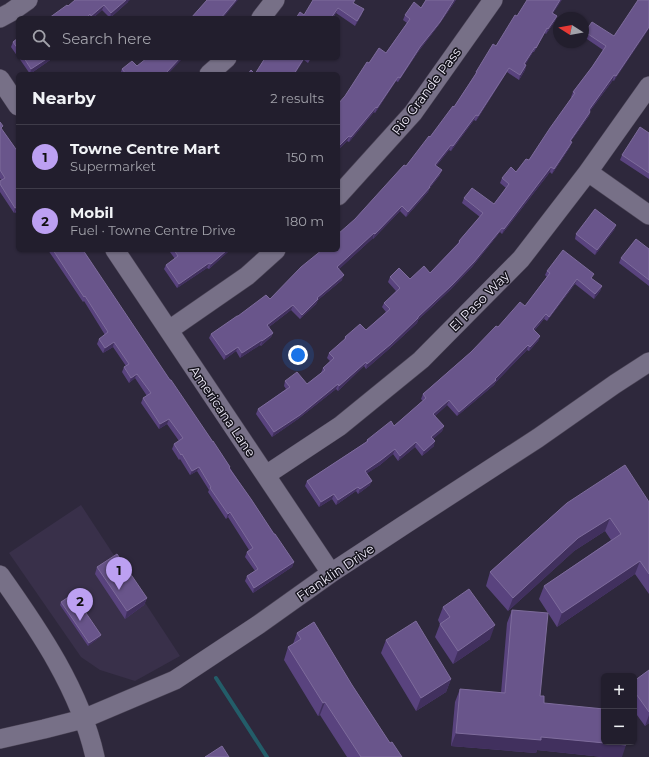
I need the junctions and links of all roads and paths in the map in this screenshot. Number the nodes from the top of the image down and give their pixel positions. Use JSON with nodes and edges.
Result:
{"nodes":[{"id":1,"x":28,"y":0,"type":"edge"},
{"id":2,"x":275,"y":0,"type":"edge"},
{"id":3,"x":493,"y":0,"type":"edge"},
{"id":4,"x":263,"y":16,"type":"edge"},
{"id":5,"x":0,"y":18,"type":"edge"},
{"id":6,"x":225,"y":60,"type":"edge"},
{"id":7,"x":211,"y":72,"type":"edge"},
{"id":8,"x":0,"y":79,"type":"edge"},
{"id":9,"x":649,"y":86,"type":"edge"},
{"id":10,"x":16,"y":103,"type":"edge"},
{"id":11,"x":588,"y":172,"type":"junction"},
{"id":12,"x":340,"y":194,"type":"edge"},
{"id":13,"x":649,"y":215,"type":"edge"},
{"id":14,"x":116,"y":252,"type":"edge"},
{"id":15,"x":274,"y":252,"type":"edge"},
{"id":16,"x":169,"y":330,"type":"junction"},
{"id":17,"x":649,"y":362,"type":"edge"},
{"id":18,"x":266,"y":475,"type":"junction"},
{"id":19,"x":332,"y":573,"type":"junction"},
{"id":20,"x":0,"y":575,"type":"edge"},
{"id":21,"x":83,"y":719,"type":"junction"},
{"id":22,"x":0,"y":739,"type":"edge"},
{"id":23,"x":95,"y":757,"type":"edge"}],
"edges":[{"from":1,"to":5,"type":"street"},
{"from":2,"to":4,"type":"street"},
{"from":3,"to":12,"type":"street","name":"Rio Grande Pass"},
{"from":6,"to":7,"type":"street"},
{"from":8,"to":10,"type":"street"},
{"from":9,"to":11,"type":"street","name":"El Paso Way"},
{"from":11,"to":13,"type":"street"},
{"from":11,"to":18,"type":"street","name":"El Paso Way"},
{"from":14,"to":16,"type":"street","name":"Americana Lane"},
{"from":15,"to":16,"type":"street"},
{"from":16,"to":18,"type":"street","name":"Americana Lane"},
{"from":17,"to":19,"type":"street","name":"Franklin Drive"},
{"from":18,"to":19,"type":"street","name":"Americana Lane"},
{"from":19,"to":21,"type":"street","name":"Franklin Drive"},
{"from":20,"to":21,"type":"street"},
{"from":21,"to":22,"type":"street","name":"Franklin Drive"},
{"from":21,"to":23,"type":"street"}]}
